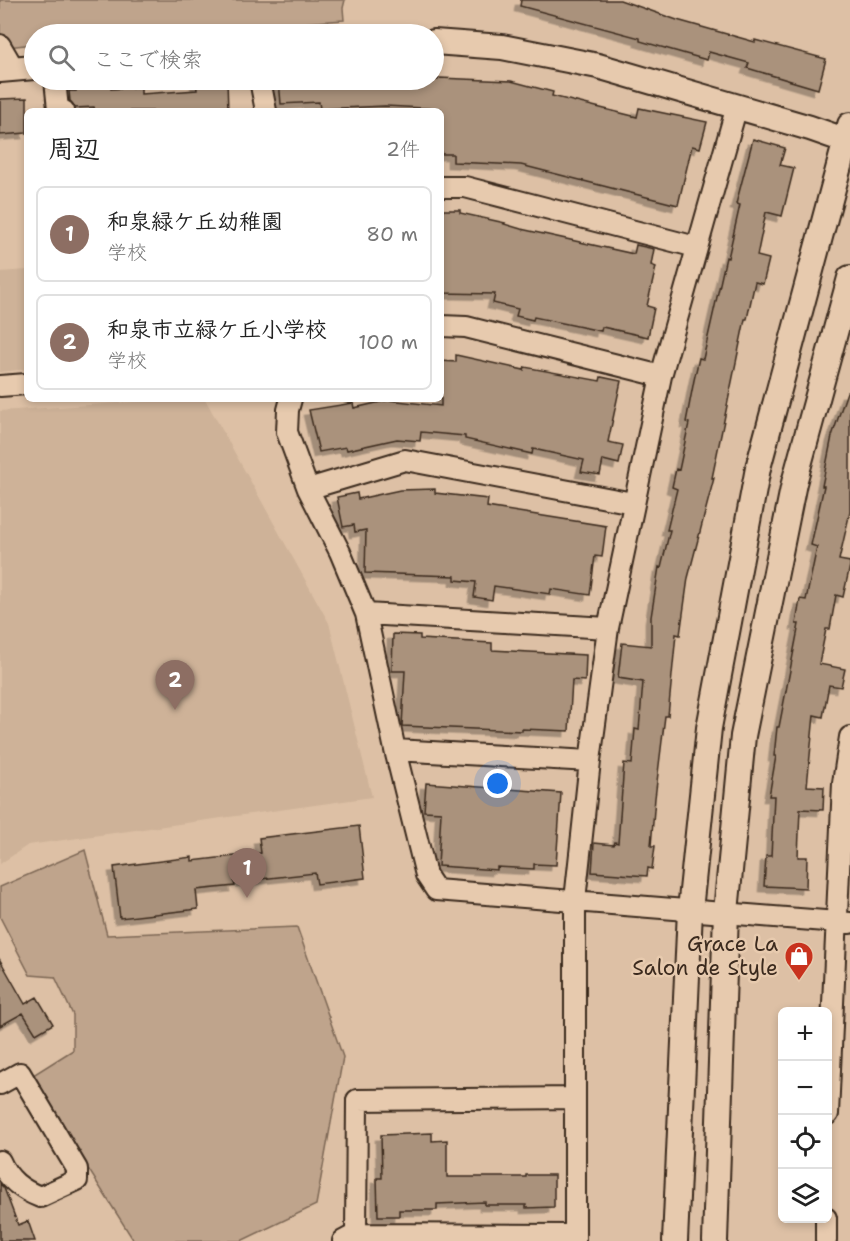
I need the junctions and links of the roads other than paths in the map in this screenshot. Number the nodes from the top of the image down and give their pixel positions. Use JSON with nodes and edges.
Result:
{"nodes":[{"id":1,"x":444,"y":43,"type":"edge"},
{"id":2,"x":0,"y":45,"type":"edge"},
{"id":3,"x":16,"y":69,"type":"edge"},
{"id":4,"x":55,"y":90,"type":"edge"},
{"id":5,"x":262,"y":90,"type":"edge"},
{"id":6,"x":737,"y":106,"type":"junction"},
{"id":7,"x":57,"y":108,"type":"edge"},
{"id":8,"x":265,"y":108,"type":"edge"},
{"id":9,"x":848,"y":136,"type":"edge"},
{"id":10,"x":444,"y":187,"type":"edge"},
{"id":11,"x":696,"y":247,"type":"junction"},
{"id":12,"x":850,"y":278,"type":"edge"},
{"id":13,"x":444,"y":326,"type":"edge"},
{"id":14,"x":661,"y":376,"type":"junction"},
{"id":15,"x":24,"y":384,"type":"edge"},
{"id":16,"x":0,"y":386,"type":"edge"},
{"id":17,"x":290,"y":402,"type":"edge"},
{"id":18,"x":308,"y":489,"type":"junction"},
{"id":19,"x":633,"y":503,"type":"junction"},
{"id":20,"x":366,"y":614,"type":"junction"},
{"id":21,"x":608,"y":628,"type":"junction"},
{"id":22,"x":850,"y":737,"type":"edge"},
{"id":23,"x":395,"y":750,"type":"junction"},
{"id":24,"x":590,"y":761,"type":"junction"},
{"id":25,"x":847,"y":783,"type":"edge"},
{"id":26,"x":575,"y":900,"type":"junction"},
{"id":27,"x":690,"y":910,"type":"junction"},
{"id":28,"x":726,"y":912,"type":"junction"},
{"id":29,"x":844,"y":922,"type":"edge"},
{"id":30,"x":832,"y":1066,"type":"edge"},
{"id":31,"x":0,"y":1084,"type":"edge"},
{"id":32,"x":575,"y":1098,"type":"junction"},
{"id":33,"x":0,"y":1161,"type":"edge"},
{"id":34,"x":826,"y":1223,"type":"edge"},
{"id":35,"x":350,"y":1237,"type":"edge"},
{"id":36,"x":575,"y":1238,"type":"edge"},
{"id":37,"x":675,"y":1241,"type":"edge"},
{"id":38,"x":715,"y":1241,"type":"edge"},
{"id":39,"x":826,"y":1241,"type":"edge"}],
"edges":[{"from":1,"to":6,"type":"street"},
{"from":2,"to":3,"type":"street"},
{"from":4,"to":7,"type":"street"},
{"from":5,"to":8,"type":"street"},
{"from":6,"to":9,"type":"street"},
{"from":6,"to":11,"type":"street"},
{"from":9,"to":27,"type":"street"},
{"from":10,"to":11,"type":"street"},
{"from":11,"to":14,"type":"street"},
{"from":12,"to":28,"type":"street"},
{"from":13,"to":14,"type":"street"},
{"from":14,"to":19,"type":"street"},
{"from":15,"to":16,"type":"street"},
{"from":17,"to":18,"type":"street"},
{"from":18,"to":19,"type":"street"},
{"from":18,"to":20,"type":"street"},
{"from":19,"to":21,"type":"street"},
{"from":20,"to":21,"type":"street"},
{"from":20,"to":23,"type":"street"},
{"from":21,"to":24,"type":"street"},
{"from":22,"to":25,"type":"street"},
{"from":23,"to":24,"type":"street"},
{"from":23,"to":26,"type":"street"},
{"from":24,"to":26,"type":"street"},
{"from":25,"to":29,"type":"street"},
{"from":26,"to":27,"type":"street"},
{"from":26,"to":32,"type":"street"},
{"from":27,"to":28,"type":"street"},
{"from":27,"to":37,"type":"street"},
{"from":28,"to":29,"type":"street"},
{"from":28,"to":38,"type":"street"},
{"from":29,"to":30,"type":"street"},
{"from":31,"to":33,"type":"street"},
{"from":32,"to":35,"type":"street"},
{"from":32,"to":36,"type":"street"},
{"from":34,"to":39,"type":"street"},
{"from":35,"to":36,"type":"street"}]}
